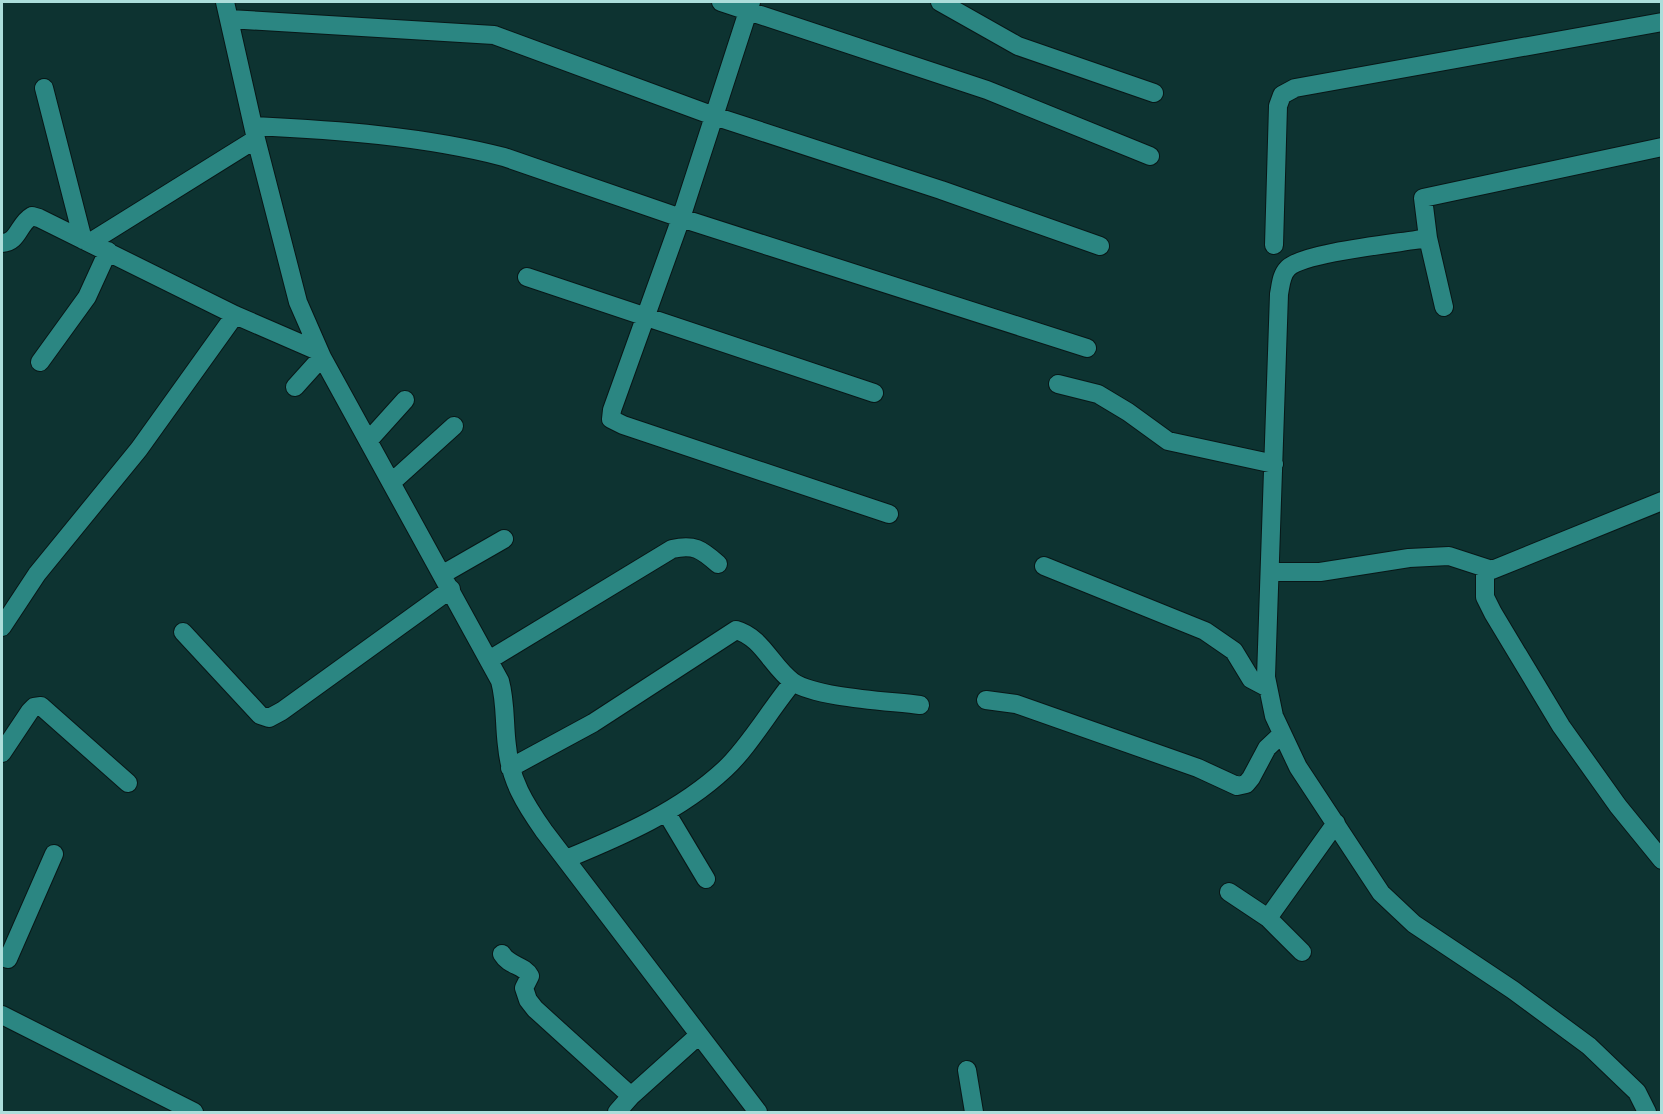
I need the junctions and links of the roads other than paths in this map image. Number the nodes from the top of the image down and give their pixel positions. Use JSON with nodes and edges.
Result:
{"nodes":[{"id":1,"x":721,"y":2,"type":"edge"},
{"id":2,"x":940,"y":2,"type":"edge"},
{"id":3,"x":749,"y":6,"type":"edge"},
{"id":4,"x":227,"y":10,"type":"edge"},
{"id":5,"x":1662,"y":22,"type":"edge"},
{"id":6,"x":44,"y":88,"type":"dead end"},
{"id":7,"x":1154,"y":93,"type":"dead end"},
{"id":8,"x":714,"y":116,"type":"junction"},
{"id":9,"x":254,"y":132,"type":"junction"},
{"id":10,"x":1662,"y":147,"type":"edge"},
{"id":11,"x":1150,"y":156,"type":"dead end"},
{"id":12,"x":681,"y":218,"type":"junction"},
{"id":13,"x":1428,"y":238,"type":"junction"},
{"id":14,"x":86,"y":242,"type":"junction"},
{"id":15,"x":2,"y":243,"type":"edge"},
{"id":16,"x":1274,"y":244,"type":"dead end"},
{"id":17,"x":1100,"y":246,"type":"dead end"},
{"id":18,"x":108,"y":251,"type":"junction"},
{"id":19,"x":527,"y":277,"type":"dead end"},
{"id":20,"x":1444,"y":307,"type":"dead end"},
{"id":21,"x":235,"y":315,"type":"junction"},
{"id":22,"x":646,"y":318,"type":"junction"},
{"id":23,"x":1087,"y":348,"type":"dead end"},
{"id":24,"x":320,"y":354,"type":"junction"},
{"id":25,"x":40,"y":362,"type":"dead end"},
{"id":26,"x":1058,"y":384,"type":"dead end"},
{"id":27,"x":295,"y":387,"type":"dead end"},
{"id":28,"x":874,"y":393,"type":"dead end"},
{"id":29,"x":405,"y":400,"type":"dead end"},
{"id":30,"x":453,"y":426,"type":"dead end"},
{"id":31,"x":369,"y":440,"type":"junction"},
{"id":32,"x":1274,"y":464,"type":"junction"},
{"id":33,"x":392,"y":482,"type":"junction"},
{"id":34,"x":1662,"y":501,"type":"edge"},
{"id":35,"x":890,"y":514,"type":"dead end"},
{"id":36,"x":504,"y":539,"type":"dead end"},
{"id":37,"x":718,"y":564,"type":"dead end"},
{"id":38,"x":1044,"y":566,"type":"dead end"},
{"id":39,"x":1485,"y":568,"type":"junction"},
{"id":40,"x":1271,"y":572,"type":"junction"},
{"id":41,"x":447,"y":581,"type":"junction"},
{"id":42,"x":2,"y":627,"type":"edge"},
{"id":43,"x":183,"y":632,"type":"dead end"},
{"id":44,"x":489,"y":660,"type":"junction"},
{"id":45,"x":793,"y":682,"type":"junction"},
{"id":46,"x":1268,"y":688,"type":"junction"},
{"id":47,"x":986,"y":700,"type":"dead end"},
{"id":48,"x":920,"y":705,"type":"dead end"},
{"id":49,"x":1282,"y":734,"type":"junction"},
{"id":50,"x":2,"y":753,"type":"edge"},
{"id":51,"x":510,"y":768,"type":"junction"},
{"id":52,"x":128,"y":783,"type":"dead end"},
{"id":53,"x":666,"y":812,"type":"junction"},
{"id":54,"x":1336,"y":823,"type":"junction"},
{"id":55,"x":54,"y":854,"type":"dead end"},
{"id":56,"x":566,"y":860,"type":"junction"},
{"id":57,"x":1662,"y":860,"type":"edge"},
{"id":58,"x":706,"y":879,"type":"dead end"},
{"id":59,"x":1229,"y":892,"type":"dead end"},
{"id":60,"x":1268,"y":918,"type":"junction"},
{"id":61,"x":1302,"y":952,"type":"dead end"},
{"id":62,"x":502,"y":954,"type":"dead end"},
{"id":63,"x":4,"y":964,"type":"edge"},
{"id":64,"x":2,"y":1015,"type":"edge"},
{"id":65,"x":699,"y":1035,"type":"junction"},
{"id":66,"x":967,"y":1070,"type":"dead end"},
{"id":67,"x":631,"y":1096,"type":"junction"},
{"id":68,"x":194,"y":1113,"type":"edge"},
{"id":69,"x":616,"y":1113,"type":"edge"},
{"id":70,"x":758,"y":1113,"type":"edge"},
{"id":71,"x":974,"y":1113,"type":"edge"},
{"id":72,"x":1647,"y":1113,"type":"edge"}],
"edges":[{"from":1,"to":3,"type":"street"},
{"from":2,"to":7,"type":"street"},
{"from":3,"to":8,"type":"street"},
{"from":3,"to":11,"type":"street"},
{"from":4,"to":8,"type":"street"},
{"from":4,"to":9,"type":"street"},
{"from":5,"to":16,"type":"street"},
{"from":6,"to":14,"type":"street"},
{"from":8,"to":12,"type":"street"},
{"from":8,"to":17,"type":"street"},
{"from":9,"to":12,"type":"street"},
{"from":9,"to":14,"type":"street"},
{"from":9,"to":24,"type":"street"},
{"from":10,"to":13,"type":"street"},
{"from":12,"to":22,"type":"street"},
{"from":12,"to":23,"type":"street"},
{"from":13,"to":20,"type":"street"},
{"from":13,"to":32,"type":"street"},
{"from":14,"to":15,"type":"street"},
{"from":14,"to":18,"type":"street"},
{"from":18,"to":21,"type":"street"},
{"from":18,"to":25,"type":"street"},
{"from":19,"to":22,"type":"street"},
{"from":21,"to":24,"type":"street"},
{"from":21,"to":42,"type":"street"},
{"from":22,"to":28,"type":"street"},
{"from":22,"to":35,"type":"street"},
{"from":24,"to":27,"type":"street"},
{"from":24,"to":31,"type":"street"},
{"from":26,"to":32,"type":"street"},
{"from":29,"to":31,"type":"street"},
{"from":30,"to":33,"type":"street"},
{"from":31,"to":33,"type":"street"},
{"from":32,"to":40,"type":"street"},
{"from":33,"to":41,"type":"street"},
{"from":34,"to":39,"type":"street"},
{"from":36,"to":41,"type":"street"},
{"from":37,"to":44,"type":"street"},
{"from":38,"to":46,"type":"street"},
{"from":39,"to":40,"type":"street"},
{"from":39,"to":57,"type":"street"},
{"from":40,"to":46,"type":"street"},
{"from":41,"to":43,"type":"street"},
{"from":41,"to":44,"type":"street"},
{"from":44,"to":51,"type":"street"},
{"from":45,"to":48,"type":"street"},
{"from":45,"to":51,"type":"street"},
{"from":45,"to":53,"type":"street"},
{"from":46,"to":49,"type":"street"},
{"from":47,"to":49,"type":"street"},
{"from":49,"to":54,"type":"street"},
{"from":50,"to":52,"type":"street"},
{"from":51,"to":56,"type":"street"},
{"from":53,"to":56,"type":"street"},
{"from":53,"to":58,"type":"street"},
{"from":54,"to":60,"type":"street"},
{"from":54,"to":72,"type":"street"},
{"from":55,"to":63,"type":"street"},
{"from":56,"to":65,"type":"street"},
{"from":59,"to":60,"type":"street"},
{"from":60,"to":61,"type":"street"},
{"from":62,"to":67,"type":"street"},
{"from":64,"to":68,"type":"street"},
{"from":65,"to":67,"type":"street"},
{"from":65,"to":70,"type":"street"},
{"from":66,"to":71,"type":"street"},
{"from":67,"to":69,"type":"street"}]}
